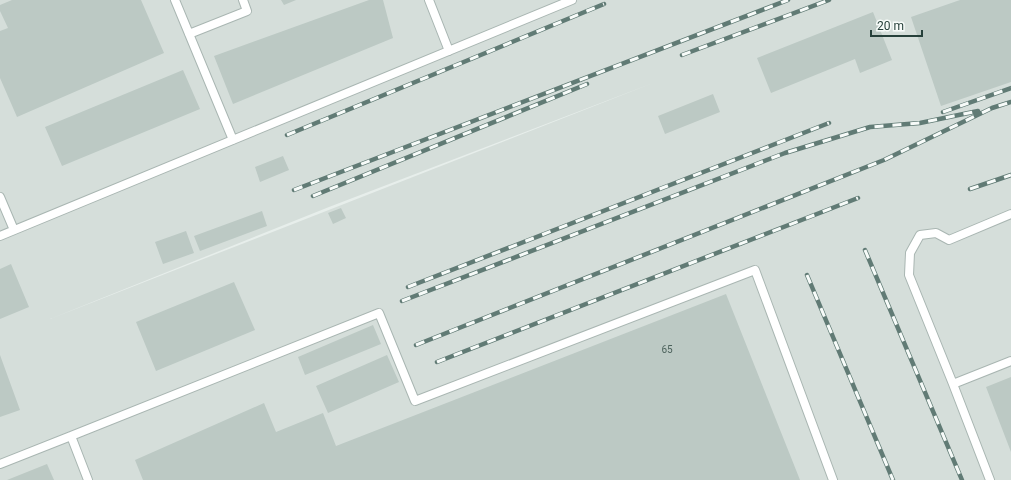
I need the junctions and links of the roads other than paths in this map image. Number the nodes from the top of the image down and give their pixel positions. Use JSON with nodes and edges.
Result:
{"nodes":[{"id":1,"x":175,"y":0,"type":"edge"},
{"id":2,"x":243,"y":0,"type":"edge"},
{"id":3,"x":429,"y":0,"type":"edge"},
{"id":4,"x":572,"y":0,"type":"edge"},
{"id":5,"x":189,"y":34,"type":"junction"},
{"id":6,"x":449,"y":51,"type":"junction"},
{"id":7,"x":233,"y":140,"type":"junction"},
{"id":8,"x":0,"y":197,"type":"edge"},
{"id":9,"x":1011,"y":214,"type":"edge"},
{"id":10,"x":14,"y":230,"type":"junction"},
{"id":11,"x":0,"y":236,"type":"edge"},
{"id":12,"x":1011,"y":361,"type":"edge"},
{"id":13,"x":953,"y":384,"type":"junction"},
{"id":14,"x":71,"y":436,"type":"junction"},
{"id":15,"x":0,"y":464,"type":"edge"},
{"id":16,"x":88,"y":480,"type":"edge"},
{"id":17,"x":832,"y":480,"type":"edge"},
{"id":18,"x":990,"y":480,"type":"edge"}],
"edges":[{"from":1,"to":5,"type":"lane"},
{"from":2,"to":5,"type":"lane"},
{"from":3,"to":6,"type":"lane"},
{"from":4,"to":6,"type":"lane"},
{"from":5,"to":7,"type":"lane"},
{"from":6,"to":7,"type":"lane"},
{"from":7,"to":10,"type":"lane"},
{"from":8,"to":10,"type":"lane"},
{"from":9,"to":13,"type":"lane"},
{"from":10,"to":11,"type":"lane"},
{"from":12,"to":13,"type":"lane"},
{"from":13,"to":18,"type":"lane"},
{"from":14,"to":15,"type":"lane"},
{"from":14,"to":16,"type":"lane"},
{"from":14,"to":17,"type":"lane"}]}
